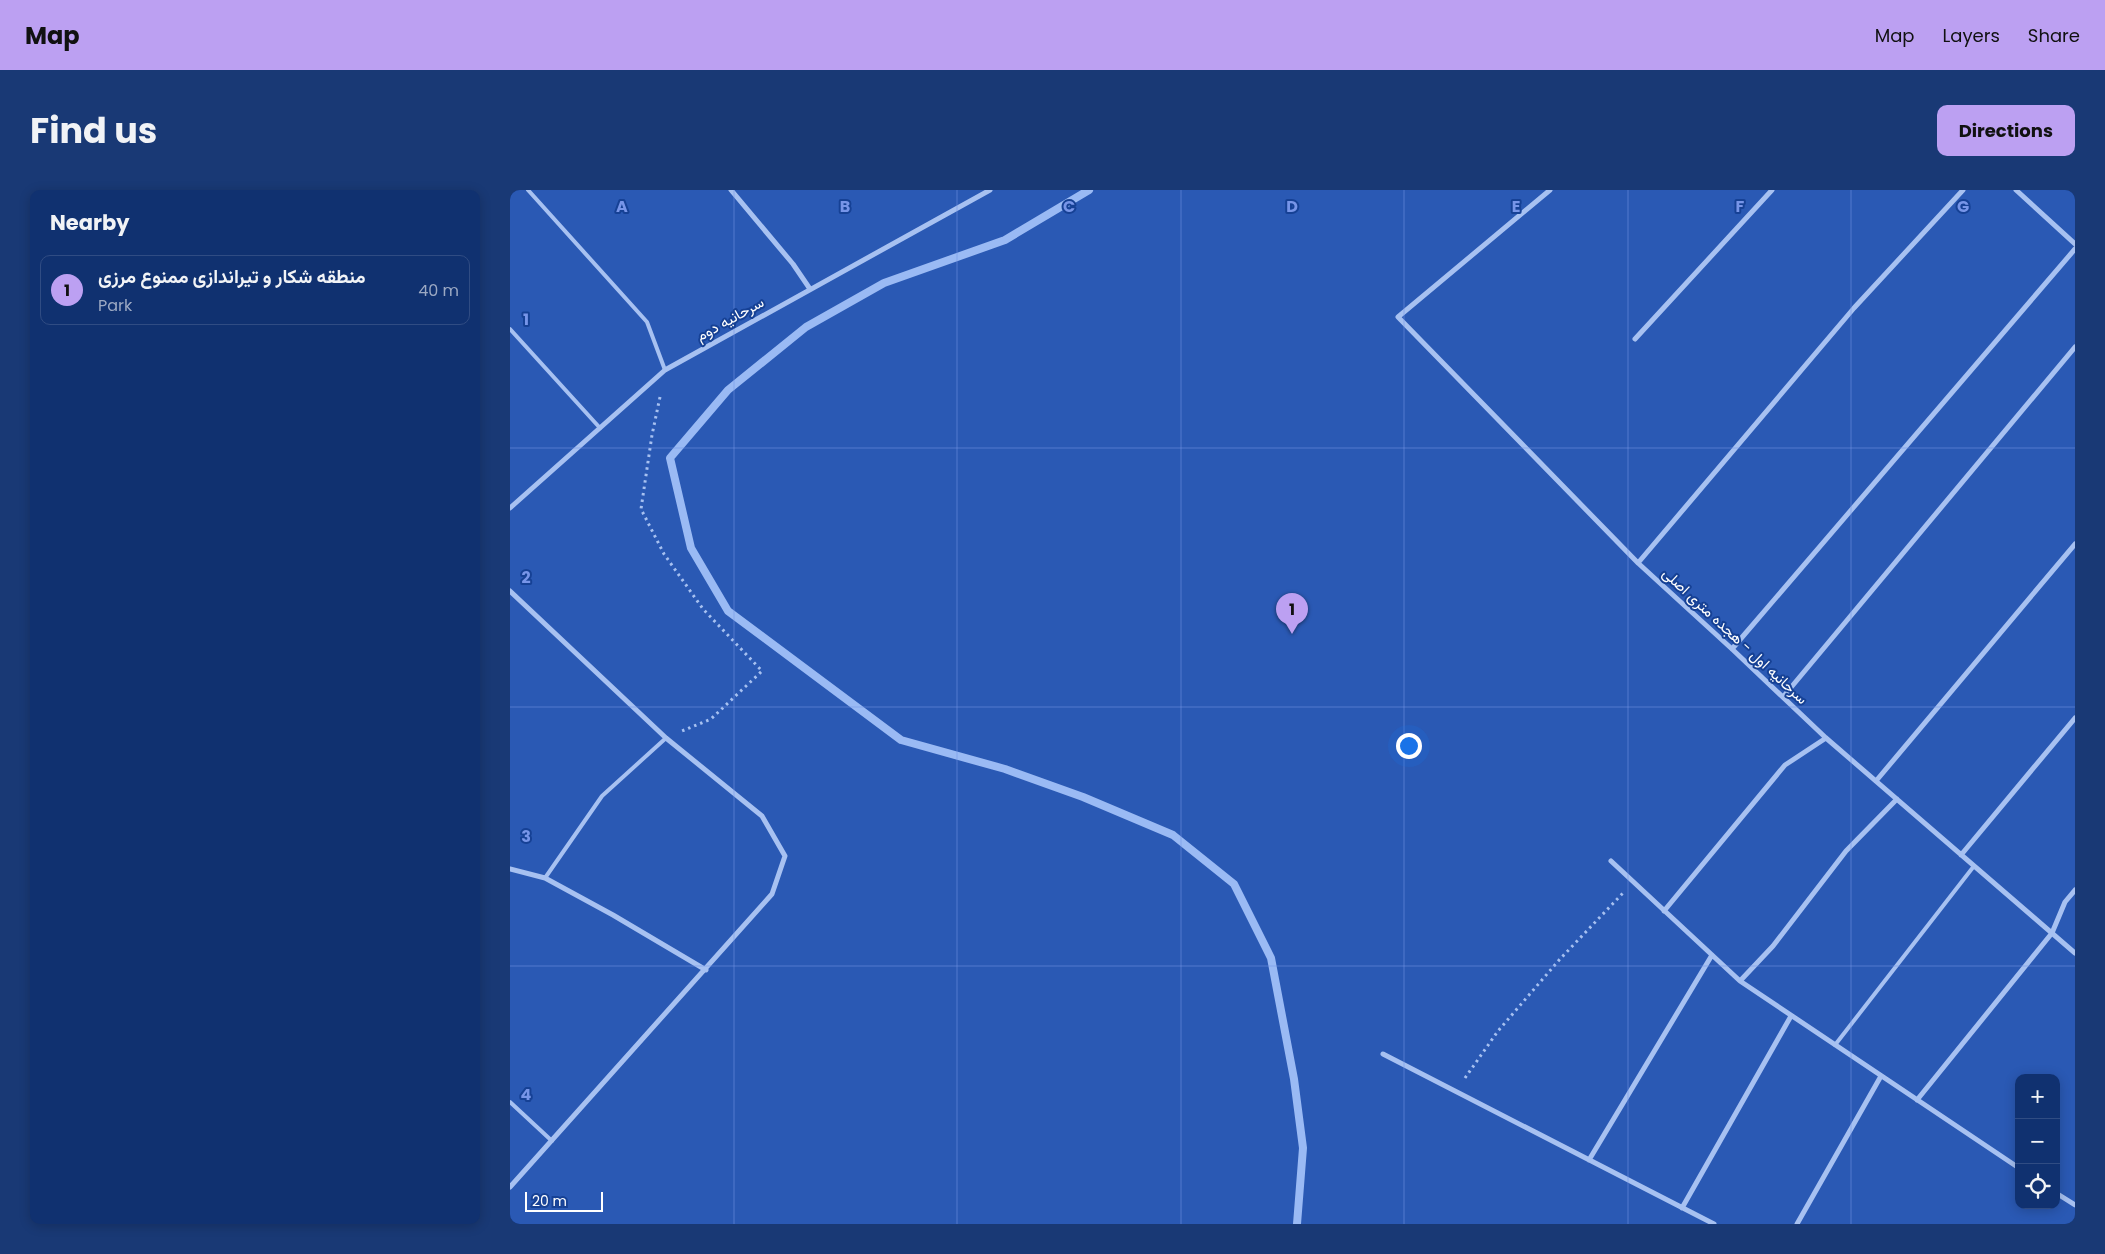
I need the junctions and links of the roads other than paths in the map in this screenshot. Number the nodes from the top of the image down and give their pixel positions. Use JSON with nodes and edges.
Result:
{"nodes":[{"id":1,"x":528,"y":190,"type":"edge"},
{"id":2,"x":731,"y":190,"type":"edge"},
{"id":3,"x":990,"y":190,"type":"edge"},
{"id":4,"x":1550,"y":190,"type":"edge"},
{"id":5,"x":1772,"y":190,"type":"edge"},
{"id":6,"x":1963,"y":190,"type":"edge"},
{"id":7,"x":2016,"y":190,"type":"edge"},
{"id":8,"x":2075,"y":244,"type":"edge"},
{"id":9,"x":2075,"y":249,"type":"edge"},
{"id":10,"x":810,"y":289,"type":"junction"},
{"id":11,"x":510,"y":329,"type":"edge"},
{"id":12,"x":1635,"y":339,"type":"dead end"},
{"id":13,"x":2075,"y":347,"type":"edge"},
{"id":14,"x":665,"y":370,"type":"junction"},
{"id":15,"x":600,"y":428,"type":"junction"},
{"id":16,"x":510,"y":508,"type":"edge"},
{"id":17,"x":2075,"y":544,"type":"edge"},
{"id":18,"x":1638,"y":563,"type":"junction"},
{"id":19,"x":510,"y":591,"type":"edge"},
{"id":20,"x":1732,"y":649,"type":"junction"},
{"id":21,"x":1783,"y":698,"type":"junction"},
{"id":22,"x":2075,"y":718,"type":"edge"},
{"id":23,"x":666,"y":738,"type":"junction"},
{"id":24,"x":1826,"y":738,"type":"junction"},
{"id":25,"x":1876,"y":781,"type":"junction"},
{"id":26,"x":1897,"y":799,"type":"junction"},
{"id":27,"x":1961,"y":855,"type":"junction"},
{"id":28,"x":1611,"y":860,"type":"dead end"},
{"id":29,"x":1974,"y":866,"type":"junction"},
{"id":30,"x":510,"y":869,"type":"edge"},
{"id":31,"x":545,"y":878,"type":"junction"},
{"id":32,"x":2075,"y":890,"type":"edge"},
{"id":33,"x":1664,"y":911,"type":"junction"},
{"id":34,"x":2052,"y":933,"type":"junction"},
{"id":35,"x":2075,"y":953,"type":"edge"},
{"id":36,"x":1712,"y":955,"type":"junction"},
{"id":37,"x":706,"y":970,"type":"junction"},
{"id":38,"x":1740,"y":981,"type":"junction"},
{"id":39,"x":1791,"y":1016,"type":"junction"},
{"id":40,"x":1835,"y":1045,"type":"junction"},
{"id":41,"x":1383,"y":1054,"type":"dead end"},
{"id":42,"x":1881,"y":1076,"type":"junction"},
{"id":43,"x":1917,"y":1100,"type":"junction"},
{"id":44,"x":510,"y":1102,"type":"edge"},
{"id":45,"x":552,"y":1141,"type":"junction"},
{"id":46,"x":1589,"y":1160,"type":"junction"},
{"id":47,"x":2015,"y":1165,"type":"edge"},
{"id":48,"x":510,"y":1187,"type":"edge"},
{"id":49,"x":2060,"y":1196,"type":"edge"},
{"id":50,"x":2075,"y":1205,"type":"edge"},
{"id":51,"x":1682,"y":1208,"type":"junction"},
{"id":52,"x":1714,"y":1224,"type":"edge"},
{"id":53,"x":1798,"y":1224,"type":"edge"}],
"edges":[{"from":1,"to":14,"type":"lane"},
{"from":2,"to":10,"type":"street"},
{"from":3,"to":10,"type":"street","name":"سرحانیه دوم"},
{"from":4,"to":18,"type":"street","name":"سرحانیه اول - هجده متری اصلی"},
{"from":5,"to":12,"type":"street"},
{"from":6,"to":18,"type":"street"},
{"from":7,"to":8,"type":"street"},
{"from":9,"to":20,"type":"street"},
{"from":10,"to":14,"type":"street","name":"سرحانیه دوم"},
{"from":11,"to":15,"type":"lane"},
{"from":13,"to":21,"type":"street"},
{"from":14,"to":15,"type":"street","name":"سرحانیه دوم"},
{"from":15,"to":16,"type":"street","name":"سرحانیه دوم"},
{"from":17,"to":25,"type":"street"},
{"from":18,"to":20,"type":"street","name":"سرحانیه اول - هجده متری اصلی"},
{"from":19,"to":23,"type":"street"},
{"from":20,"to":21,"type":"street","name":"سرحانیه اول - هجده متری اصلی"},
{"from":21,"to":24,"type":"street","name":"سرحانیه اول - هجده متری اصلی"},
{"from":22,"to":27,"type":"street"},
{"from":23,"to":31,"type":"lane"},
{"from":23,"to":37,"type":"street"},
{"from":24,"to":25,"type":"street","name":"سرحانیه اول - هجده متری اصلی"},
{"from":24,"to":33,"type":"street"},
{"from":25,"to":26,"type":"street","name":"سرحانیه اول - هجده متری اصلی"},
{"from":26,"to":27,"type":"street","name":"سرحانیه اول - هجده متری اصلی"},
{"from":26,"to":38,"type":"street"},
{"from":27,"to":29,"type":"street","name":"سرحانیه اول - هجده متری اصلی"},
{"from":28,"to":33,"type":"street"},
{"from":29,"to":34,"type":"street","name":"سرحانیه اول - هجده متری اصلی"},
{"from":29,"to":40,"type":"lane"},
{"from":30,"to":31,"type":"street"},
{"from":31,"to":37,"type":"street"},
{"from":32,"to":34,"type":"street"},
{"from":33,"to":36,"type":"street"},
{"from":34,"to":35,"type":"street","name":"سرحانیه اول - هجده متری اصلی"},
{"from":34,"to":43,"type":"street"},
{"from":36,"to":38,"type":"street"},
{"from":36,"to":46,"type":"street"},
{"from":37,"to":45,"type":"street"},
{"from":38,"to":39,"type":"street"},
{"from":39,"to":40,"type":"street"},
{"from":39,"to":51,"type":"street"},
{"from":40,"to":42,"type":"street"},
{"from":41,"to":46,"type":"street"},
{"from":42,"to":43,"type":"street"},
{"from":42,"to":53,"type":"street"},
{"from":43,"to":47,"type":"street"},
{"from":44,"to":45,"type":"lane"},
{"from":45,"to":48,"type":"street"},
{"from":46,"to":51,"type":"street"},
{"from":49,"to":50,"type":"street"},
{"from":51,"to":52,"type":"street"}]}
